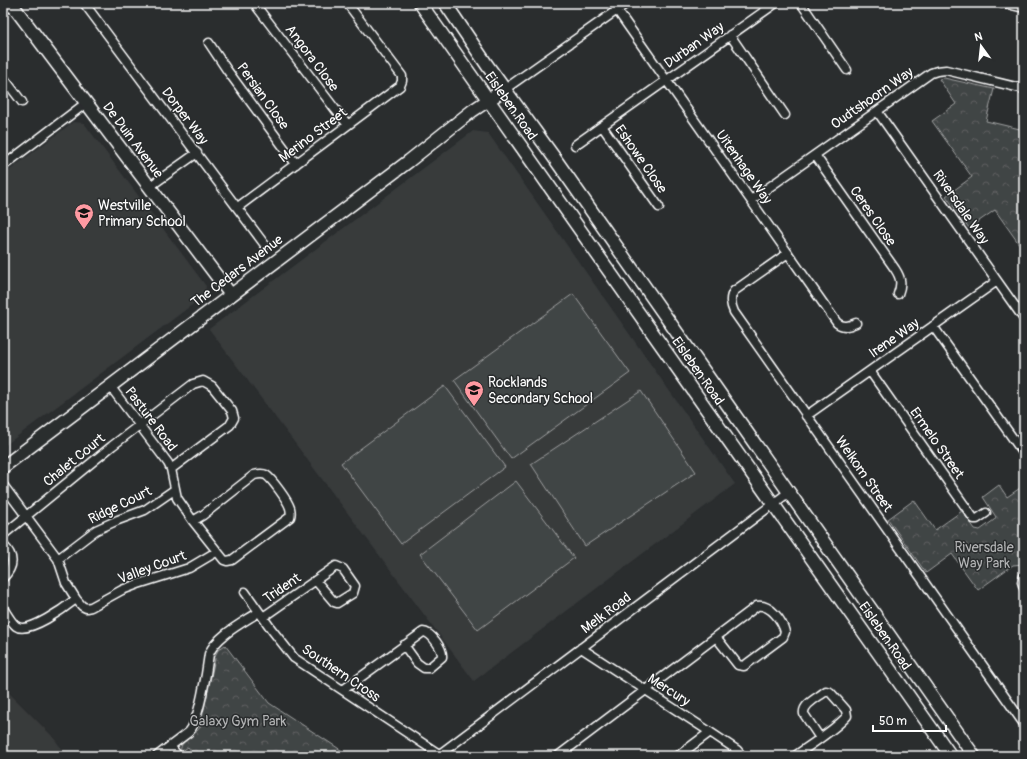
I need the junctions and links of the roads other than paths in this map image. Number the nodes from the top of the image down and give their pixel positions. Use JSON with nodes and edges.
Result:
{"nodes":[{"id":1,"x":84,"y":3,"type":"edge"},
{"id":2,"x":348,"y":3,"type":"edge"},
{"id":3,"x":420,"y":3,"type":"edge"},
{"id":4,"x":445,"y":3,"type":"edge"},
{"id":5,"x":627,"y":3,"type":"edge"},
{"id":6,"x":776,"y":3,"type":"edge"},
{"id":7,"x":801,"y":3,"type":"edge"},
{"id":8,"x":1003,"y":3,"type":"edge"},
{"id":9,"x":10,"y":5,"type":"edge"},
{"id":10,"x":615,"y":6,"type":"edge"},
{"id":11,"x":257,"y":7,"type":"dead end"},
{"id":12,"x":1024,"y":8,"type":"edge"},
{"id":13,"x":730,"y":35,"type":"junction"},
{"id":14,"x":209,"y":43,"type":"dead end"},
{"id":15,"x":847,"y":70,"type":"dead end"},
{"id":16,"x":3,"y":77,"type":"edge"},
{"id":17,"x":666,"y":81,"type":"junction"},
{"id":18,"x":505,"y":89,"type":"junction"},
{"id":19,"x":1024,"y":89,"type":"edge"},
{"id":20,"x":489,"y":101,"type":"junction"},
{"id":21,"x":22,"y":102,"type":"dead end"},
{"id":22,"x":86,"y":103,"type":"junction"},
{"id":23,"x":877,"y":111,"type":"junction"},
{"id":24,"x":785,"y":115,"type":"dead end"},
{"id":25,"x":348,"y":125,"type":"junction"},
{"id":26,"x":602,"y":126,"type":"junction"},
{"id":27,"x":575,"y":145,"type":"dead end"},
{"id":28,"x":197,"y":153,"type":"junction"},
{"id":29,"x":815,"y":155,"type":"junction"},
{"id":30,"x":296,"y":164,"type":"junction"},
{"id":31,"x":3,"y":166,"type":"edge"},
{"id":32,"x":149,"y":187,"type":"junction"},
{"id":33,"x":751,"y":200,"type":"junction"},
{"id":34,"x":238,"y":207,"type":"junction"},
{"id":35,"x":659,"y":207,"type":"dead end"},
{"id":36,"x":266,"y":245,"type":"dead end"},
{"id":37,"x":788,"y":253,"type":"junction"},
{"id":38,"x":998,"y":281,"type":"junction"},
{"id":39,"x":898,"y":294,"type":"dead end"},
{"id":40,"x":231,"y":295,"type":"junction"},
{"id":41,"x":1024,"y":319,"type":"edge"},
{"id":42,"x":856,"y":323,"type":"dead end"},
{"id":43,"x":934,"y":326,"type":"junction"},
{"id":44,"x":870,"y":371,"type":"junction"},
{"id":45,"x":110,"y":386,"type":"junction"},
{"id":46,"x":806,"y":416,"type":"junction"},
{"id":47,"x":139,"y":425,"type":"junction"},
{"id":48,"x":1024,"y":454,"type":"edge"},
{"id":49,"x":3,"y":467,"type":"edge"},
{"id":50,"x":171,"y":469,"type":"junction"},
{"id":51,"x":3,"y":485,"type":"edge"},
{"id":52,"x":174,"y":490,"type":"junction"},
{"id":53,"x":789,"y":492,"type":"junction"},
{"id":54,"x":773,"y":504,"type":"junction"},
{"id":55,"x":986,"y":512,"type":"dead end"},
{"id":56,"x":26,"y":517,"type":"junction"},
{"id":57,"x":193,"y":521,"type":"junction"},
{"id":58,"x":3,"y":534,"type":"edge"},
{"id":59,"x":3,"y":545,"type":"edge"},
{"id":60,"x":216,"y":552,"type":"junction"},
{"id":61,"x":58,"y":559,"type":"junction"},
{"id":62,"x":1024,"y":576,"type":"edge"},
{"id":63,"x":3,"y":578,"type":"edge"},
{"id":64,"x":316,"y":581,"type":"junction"},
{"id":65,"x":1024,"y":588,"type":"edge"},
{"id":66,"x":245,"y":592,"type":"dead end"},
{"id":67,"x":76,"y":599,"type":"junction"},
{"id":68,"x":3,"y":608,"type":"edge"},
{"id":69,"x":261,"y":614,"type":"junction"},
{"id":70,"x":716,"y":637,"type":"junction"},
{"id":71,"x":404,"y":645,"type":"junction"},
{"id":72,"x":581,"y":648,"type":"junction"},
{"id":73,"x":343,"y":690,"type":"junction"},
{"id":74,"x":646,"y":690,"type":"junction"},
{"id":75,"x":1024,"y":724,"type":"edge"},
{"id":76,"x":710,"y":732,"type":"junction"},
{"id":77,"x":820,"y":738,"type":"junction"},
{"id":78,"x":170,"y":746,"type":"junction"},
{"id":79,"x":441,"y":755,"type":"edge"},
{"id":80,"x":157,"y":756,"type":"edge"},
{"id":81,"x":178,"y":756,"type":"edge"},
{"id":82,"x":558,"y":756,"type":"edge"},
{"id":83,"x":678,"y":756,"type":"edge"},
{"id":84,"x":742,"y":756,"type":"edge"},
{"id":85,"x":796,"y":756,"type":"edge"},
{"id":86,"x":951,"y":756,"type":"edge"},
{"id":87,"x":974,"y":756,"type":"edge"}],
"edges":[{"from":1,"to":28,"type":"street","name":"Dorper Way"},
{"from":2,"to":25,"type":"street","name":"Merino Street"},
{"from":3,"to":20,"type":"main road","name":"Eisleben Road"},
{"from":4,"to":18,"type":"main road","name":"Eisleben Road"},
{"from":5,"to":10,"type":"street"},
{"from":6,"to":13,"type":"street","name":"Durban Way"},
{"from":7,"to":15,"type":"street"},
{"from":8,"to":12,"type":"street"},
{"from":9,"to":22,"type":"main road","name":"De Duin Avenue"},
{"from":10,"to":17,"type":"street","name":"Uitenhage Way"},
{"from":10,"to":18,"type":"street"},
{"from":11,"to":25,"type":"street","name":"Angora Close"},
{"from":13,"to":17,"type":"street","name":"Durban Way"},
{"from":13,"to":24,"type":"street"},
{"from":14,"to":30,"type":"street","name":"Persian Close"},
{"from":16,"to":21,"type":"street"},
{"from":17,"to":26,"type":"street","name":"Eshowe Close"},
{"from":17,"to":33,"type":"street","name":"Uitenhage Way"},
{"from":18,"to":20,"type":"main road","name":"The Cedars Avenue"},
{"from":18,"to":53,"type":"main road","name":"Eisleben Road"},
{"from":19,"to":23,"type":"street","name":"Oudtshoorn Way"},
{"from":20,"to":40,"type":"main road","name":"The Cedars Avenue"},
{"from":20,"to":54,"type":"main road","name":"Eisleben Road"},
{"from":22,"to":31,"type":"street"},
{"from":22,"to":32,"type":"main road","name":"De Duin Avenue"},
{"from":23,"to":29,"type":"street","name":"Oudtshoorn Way"},
{"from":23,"to":38,"type":"street","name":"Riversdale Way"},
{"from":25,"to":30,"type":"street","name":"Merino Street"},
{"from":26,"to":27,"type":"street","name":"Eshowe Close"},
{"from":26,"to":35,"type":"street","name":"Eshowe Close"},
{"from":28,"to":32,"type":"street"},
{"from":28,"to":34,"type":"street","name":"Dorper Way"},
{"from":29,"to":33,"type":"street","name":"Oudtshoorn Way"},
{"from":29,"to":39,"type":"street","name":"Ceres Close"},
{"from":30,"to":34,"type":"street","name":"Merino Street"},
{"from":32,"to":40,"type":"main road","name":"De Duin Avenue"},
{"from":33,"to":37,"type":"street","name":"Uitenhage Way"},
{"from":34,"to":36,"type":"street","name":"Dorper Way"},
{"from":37,"to":42,"type":"street","name":"Uitenhage Way"},
{"from":37,"to":46,"type":"street","name":"Welkom Street"},
{"from":38,"to":41,"type":"street","name":"Riversdale Way"},
{"from":38,"to":43,"type":"street","name":"Irene Way"},
{"from":40,"to":45,"type":"main road","name":"The Cedars Avenue"},
{"from":43,"to":44,"type":"street","name":"Irene Way"},
{"from":43,"to":48,"type":"street"},
{"from":44,"to":46,"type":"street","name":"Irene Way"},
{"from":44,"to":55,"type":"street","name":"Ermelo Street"},
{"from":45,"to":47,"type":"street","name":"Pasture Road"},
{"from":45,"to":49,"type":"main road","name":"The Cedars Avenue"},
{"from":46,"to":75,"type":"street","name":"Welkom Street"},
{"from":47,"to":50,"type":"street","name":"Pasture Road"},
{"from":47,"to":50,"type":"street","name":"Chalet Court"},
{"from":47,"to":56,"type":"street","name":"Chalet Court"},
{"from":50,"to":52,"type":"street","name":"Pasture Road"},
{"from":51,"to":56,"type":"street"},
{"from":52,"to":57,"type":"street","name":"Pasture Road"},
{"from":52,"to":61,"type":"street","name":"Ridge Court"},
{"from":53,"to":54,"type":"street","name":"Melk Road"},
{"from":53,"to":87,"type":"main road","name":"Eisleben Road"},
{"from":54,"to":72,"type":"street","name":"Melk Road"},
{"from":54,"to":86,"type":"main road","name":"Eisleben Road"},
{"from":56,"to":58,"type":"street","name":"Chalet Court"},
{"from":56,"to":61,"type":"street"},
{"from":57,"to":60,"type":"street","name":"Pasture Road"},
{"from":57,"to":60,"type":"street"},
{"from":59,"to":63,"type":"street"},
{"from":60,"to":67,"type":"street","name":"Valley Court"},
{"from":61,"to":67,"type":"street"},
{"from":62,"to":65,"type":"street"},
{"from":64,"to":64,"type":"street","name":"Trident"},
{"from":64,"to":69,"type":"street","name":"Trident"},
{"from":66,"to":69,"type":"street","name":"Southern Cross"},
{"from":67,"to":68,"type":"street"},
{"from":69,"to":73,"type":"street","name":"Southern Cross"},
{"from":69,"to":78,"type":"street","name":"Trident"},
{"from":70,"to":70,"type":"street"},
{"from":70,"to":74,"type":"street"},
{"from":71,"to":71,"type":"street"},
{"from":71,"to":73,"type":"street"},
{"from":72,"to":74,"type":"street","name":"Mercury"},
{"from":72,"to":79,"type":"street","name":"Melk Road"},
{"from":73,"to":79,"type":"street","name":"Southern Cross"},
{"from":74,"to":76,"type":"street","name":"Mercury"},
{"from":74,"to":82,"type":"street"},
{"from":76,"to":83,"type":"street"},
{"from":76,"to":84,"type":"street","name":"Mercury"},
{"from":77,"to":77,"type":"street"},
{"from":77,"to":85,"type":"street"},
{"from":78,"to":80,"type":"street","name":"Trident"},
{"from":78,"to":81,"type":"street"}]}
